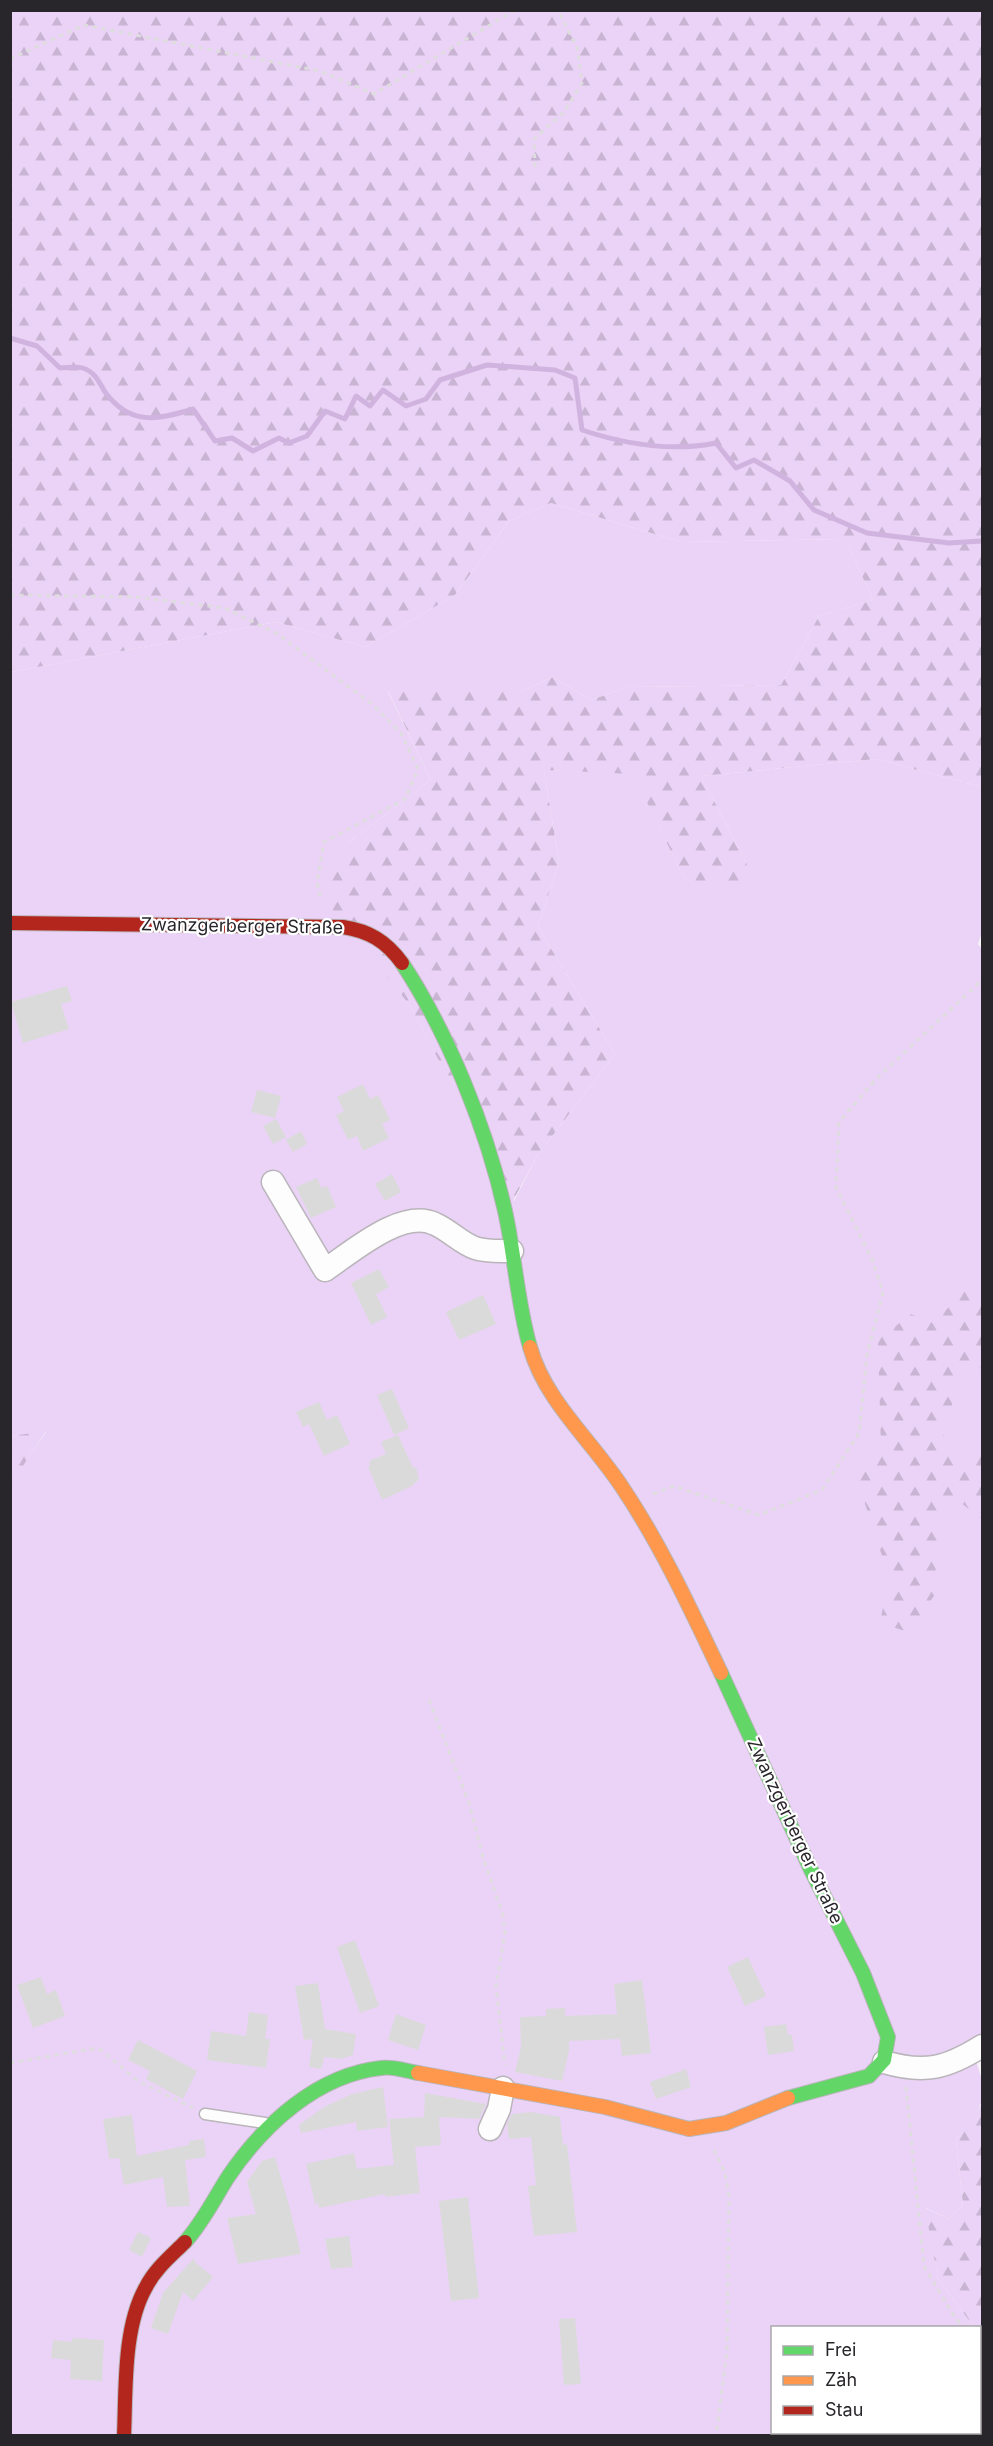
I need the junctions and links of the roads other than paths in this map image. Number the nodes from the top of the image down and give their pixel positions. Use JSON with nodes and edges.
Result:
{"nodes":[{"id":1,"x":10,"y":922,"type":"edge"},
{"id":2,"x":273,"y":1182,"type":"dead end"},
{"id":3,"x":512,"y":1251,"type":"junction"},
{"id":4,"x":982,"y":2046,"type":"edge"},
{"id":5,"x":884,"y":2062,"type":"junction"},
{"id":6,"x":503,"y":2088,"type":"junction"},
{"id":7,"x":205,"y":2114,"type":"road end"},
{"id":8,"x":271,"y":2124,"type":"junction"},
{"id":9,"x":490,"y":2129,"type":"dead end"},
{"id":10,"x":127,"y":2430,"type":"edge"}],
"edges":[{"from":1,"to":3,"type":"street","name":"Zwanzgerberger Straße"},
{"from":2,"to":3,"type":"street"},
{"from":3,"to":5,"type":"street","name":"Zwanzgerberger Straße"},
{"from":4,"to":5,"type":"street"},
{"from":5,"to":6,"type":"street"},
{"from":6,"to":8,"type":"street"},
{"from":6,"to":9,"type":"street"},
{"from":7,"to":8,"type":"lane"},
{"from":8,"to":10,"type":"street"}]}
